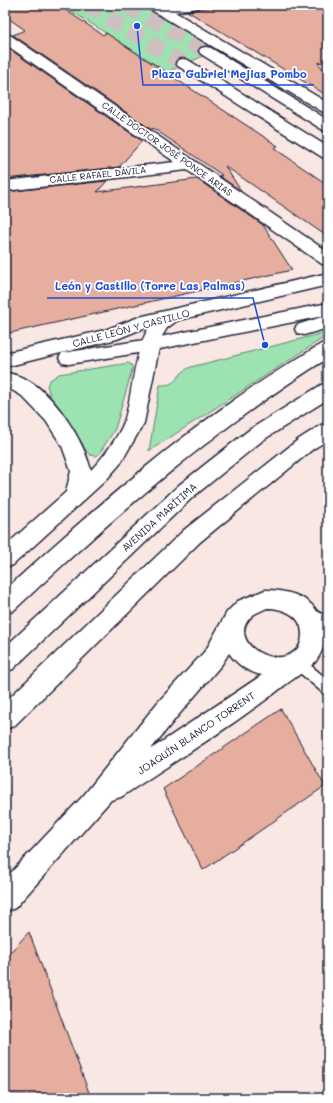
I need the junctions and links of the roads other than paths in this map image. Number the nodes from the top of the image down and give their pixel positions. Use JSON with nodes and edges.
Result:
{"nodes":[{"id":1,"x":193,"y":5,"type":"edge"},
{"id":2,"x":158,"y":8,"type":"edge"},
{"id":3,"x":5,"y":38,"type":"edge"},
{"id":4,"x":206,"y":51,"type":"tunnel mouth"},
{"id":5,"x":183,"y":63,"type":"tunnel mouth"},
{"id":6,"x":328,"y":109,"type":"edge"},
{"id":7,"x":328,"y":127,"type":"edge"},
{"id":8,"x":328,"y":154,"type":"edge"},
{"id":9,"x":190,"y":165,"type":"junction"},
{"id":10,"x":5,"y":186,"type":"edge"},
{"id":11,"x":328,"y":260,"type":"edge"},
{"id":12,"x":328,"y":279,"type":"edge"},
{"id":13,"x":328,"y":308,"type":"edge"},
{"id":14,"x":173,"y":316,"type":"junction"},
{"id":15,"x":328,"y":321,"type":"edge"},
{"id":16,"x":304,"y":328,"type":"dead end"},
{"id":17,"x":150,"y":345,"type":"junction"},
{"id":18,"x":328,"y":349,"type":"edge"},
{"id":19,"x":5,"y":360,"type":"edge"},
{"id":20,"x":5,"y":369,"type":"edge"},
{"id":21,"x":5,"y":379,"type":"edge"},
{"id":22,"x":328,"y":390,"type":"edge"},
{"id":23,"x":328,"y":430,"type":"edge"},
{"id":24,"x":74,"y":498,"type":"junction"},
{"id":25,"x":5,"y":560,"type":"edge"},
{"id":26,"x":5,"y":604,"type":"edge"},
{"id":27,"x":300,"y":608,"type":"junction"},
{"id":28,"x":328,"y":624,"type":"edge"},
{"id":29,"x":233,"y":625,"type":"junction"},
{"id":30,"x":5,"y":662,"type":"edge"},
{"id":31,"x":298,"y":662,"type":"junction"},
{"id":32,"x":328,"y":690,"type":"edge"},
{"id":33,"x":5,"y":718,"type":"edge"},
{"id":34,"x":93,"y":802,"type":"junction"},
{"id":35,"x":5,"y":899,"type":"edge"}],
"edges":[{"from":1,"to":2,"type":"main road"},
{"from":2,"to":6,"type":"main road"},
{"from":3,"to":9,"type":"main road","name":"CALLE DOCTOR JOSÉ PONCE ARIAS"},
{"from":4,"to":7,"type":"main road"},
{"from":5,"to":8,"type":"main road"},
{"from":9,"to":10,"type":"main road","name":"CALLE RAFAEL DÁVILA"},
{"from":9,"to":11,"type":"main road","name":"CALLE DOCTOR JOSÉ PONCE ARIAS"},
{"from":12,"to":14,"type":"main road","name":"CALLE LEÓN Y CASTILLO"},
{"from":13,"to":17,"type":"main road","name":"CALLE LEÓN Y CASTILLO"},
{"from":14,"to":17,"type":"main road"},
{"from":14,"to":19,"type":"main road","name":"CALLE LEÓN Y CASTILLO"},
{"from":15,"to":16,"type":"main road"},
{"from":17,"to":20,"type":"main road","name":"CALLE LEÓN Y CASTILLO"},
{"from":17,"to":24,"type":"main road"},
{"from":18,"to":26,"type":"main road"},
{"from":21,"to":24,"type":"main road"},
{"from":22,"to":30,"type":"main road","name":"AVENIDA MARÍTIMA"},
{"from":23,"to":33,"type":"main road"},
{"from":24,"to":25,"type":"main road"},
{"from":27,"to":28,"type":"lane"},
{"from":27,"to":29,"type":"main road"},
{"from":27,"to":31,"type":"main road"},
{"from":29,"to":31,"type":"main road"},
{"from":29,"to":34,"type":"main road","name":"JOAQUÍN BLANCO TORRENT"},
{"from":31,"to":32,"type":"lane"},
{"from":31,"to":34,"type":"main road","name":"JOAQUÍN BLANCO TORRENT"},
{"from":34,"to":35,"type":"main road","name":"JOAQUÍN BLANCO TORRENT"}]}
